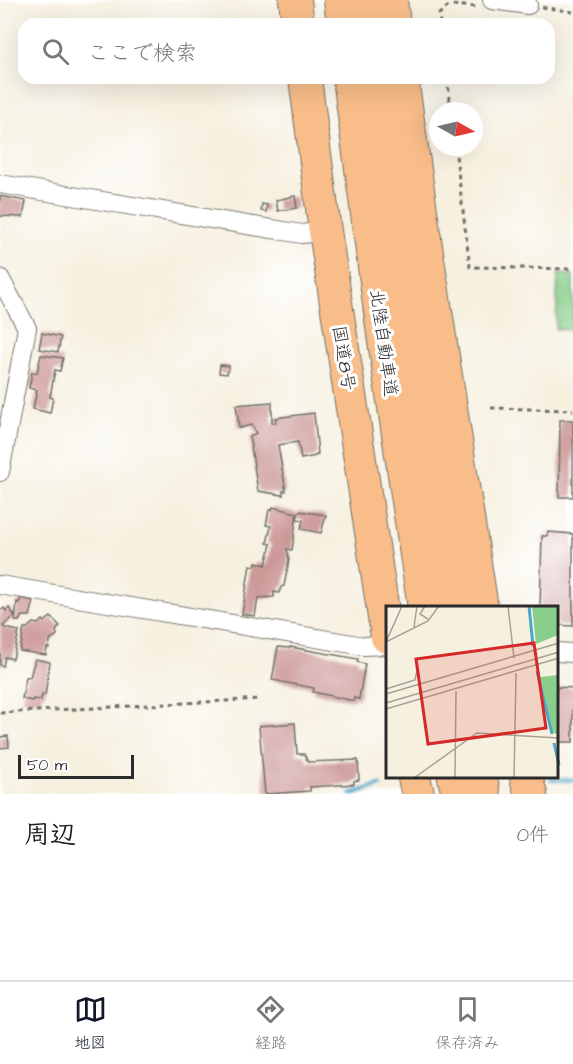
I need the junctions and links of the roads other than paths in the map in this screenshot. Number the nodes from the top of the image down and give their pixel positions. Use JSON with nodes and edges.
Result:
{"nodes":[{"id":1,"x":295,"y":0,"type":"edge"},
{"id":2,"x":340,"y":0,"type":"edge"},
{"id":3,"x":367,"y":0,"type":"edge"},
{"id":4,"x":391,"y":0,"type":"edge"},
{"id":5,"x":492,"y":0,"type":"edge"},
{"id":6,"x":526,"y":0,"type":"edge"},
{"id":7,"x":297,"y":18,"type":"edge"},
{"id":8,"x":342,"y":18,"type":"edge"},
{"id":9,"x":369,"y":18,"type":"edge"},
{"id":10,"x":393,"y":18,"type":"edge"},
{"id":11,"x":306,"y":84,"type":"edge"},
{"id":12,"x":350,"y":84,"type":"edge"},
{"id":13,"x":377,"y":84,"type":"edge"},
{"id":14,"x":403,"y":84,"type":"edge"},
{"id":15,"x":0,"y":184,"type":"edge"},
{"id":16,"x":325,"y":231,"type":"junction"},
{"id":17,"x":0,"y":278,"type":"edge"},
{"id":18,"x":0,"y":472,"type":"edge"},
{"id":19,"x":0,"y":585,"type":"edge"},
{"id":20,"x":424,"y":606,"type":"edge"},
{"id":21,"x":451,"y":606,"type":"edge"},
{"id":22,"x":482,"y":606,"type":"edge"},
{"id":23,"x":386,"y":630,"type":"edge"},
{"id":24,"x":386,"y":645,"type":"edge"},
{"id":25,"x":558,"y":652,"type":"edge"},
{"id":26,"x":573,"y":653,"type":"edge"},
{"id":27,"x":406,"y":779,"type":"edge"},
{"id":28,"x":414,"y":779,"type":"edge"},
{"id":29,"x":454,"y":779,"type":"edge"},
{"id":30,"x":481,"y":779,"type":"edge"},
{"id":31,"x":514,"y":779,"type":"edge"},
{"id":32,"x":527,"y":779,"type":"edge"},
{"id":33,"x":407,"y":794,"type":"edge"},
{"id":34,"x":418,"y":794,"type":"edge"},
{"id":35,"x":458,"y":794,"type":"edge"},
{"id":36,"x":484,"y":794,"type":"edge"},
{"id":37,"x":517,"y":794,"type":"edge"},
{"id":38,"x":531,"y":794,"type":"edge"}],
"edges":[{"from":1,"to":7,"type":"highway"},
{"from":2,"to":8,"type":"highway"},
{"from":3,"to":9,"type":"highway"},
{"from":4,"to":10,"type":"highway"},
{"from":5,"to":6,"type":"street"},
{"from":11,"to":16,"type":"highway","name":"国道8号"},
{"from":12,"to":20,"type":"highway","name":"北陸自動車道"},
{"from":13,"to":21,"type":"highway","name":"北陸自動車道"},
{"from":14,"to":22,"type":"highway"},
{"from":15,"to":16,"type":"street"},
{"from":16,"to":23,"type":"highway","name":"国道8号"},
{"from":17,"to":18,"type":"street"},
{"from":19,"to":24,"type":"street"},
{"from":25,"to":26,"type":"street"},
{"from":27,"to":33,"type":"highway"},
{"from":28,"to":34,"type":"highway"},
{"from":29,"to":35,"type":"highway"},
{"from":30,"to":36,"type":"highway"},
{"from":31,"to":37,"type":"highway"},
{"from":32,"to":38,"type":"highway"}]}
